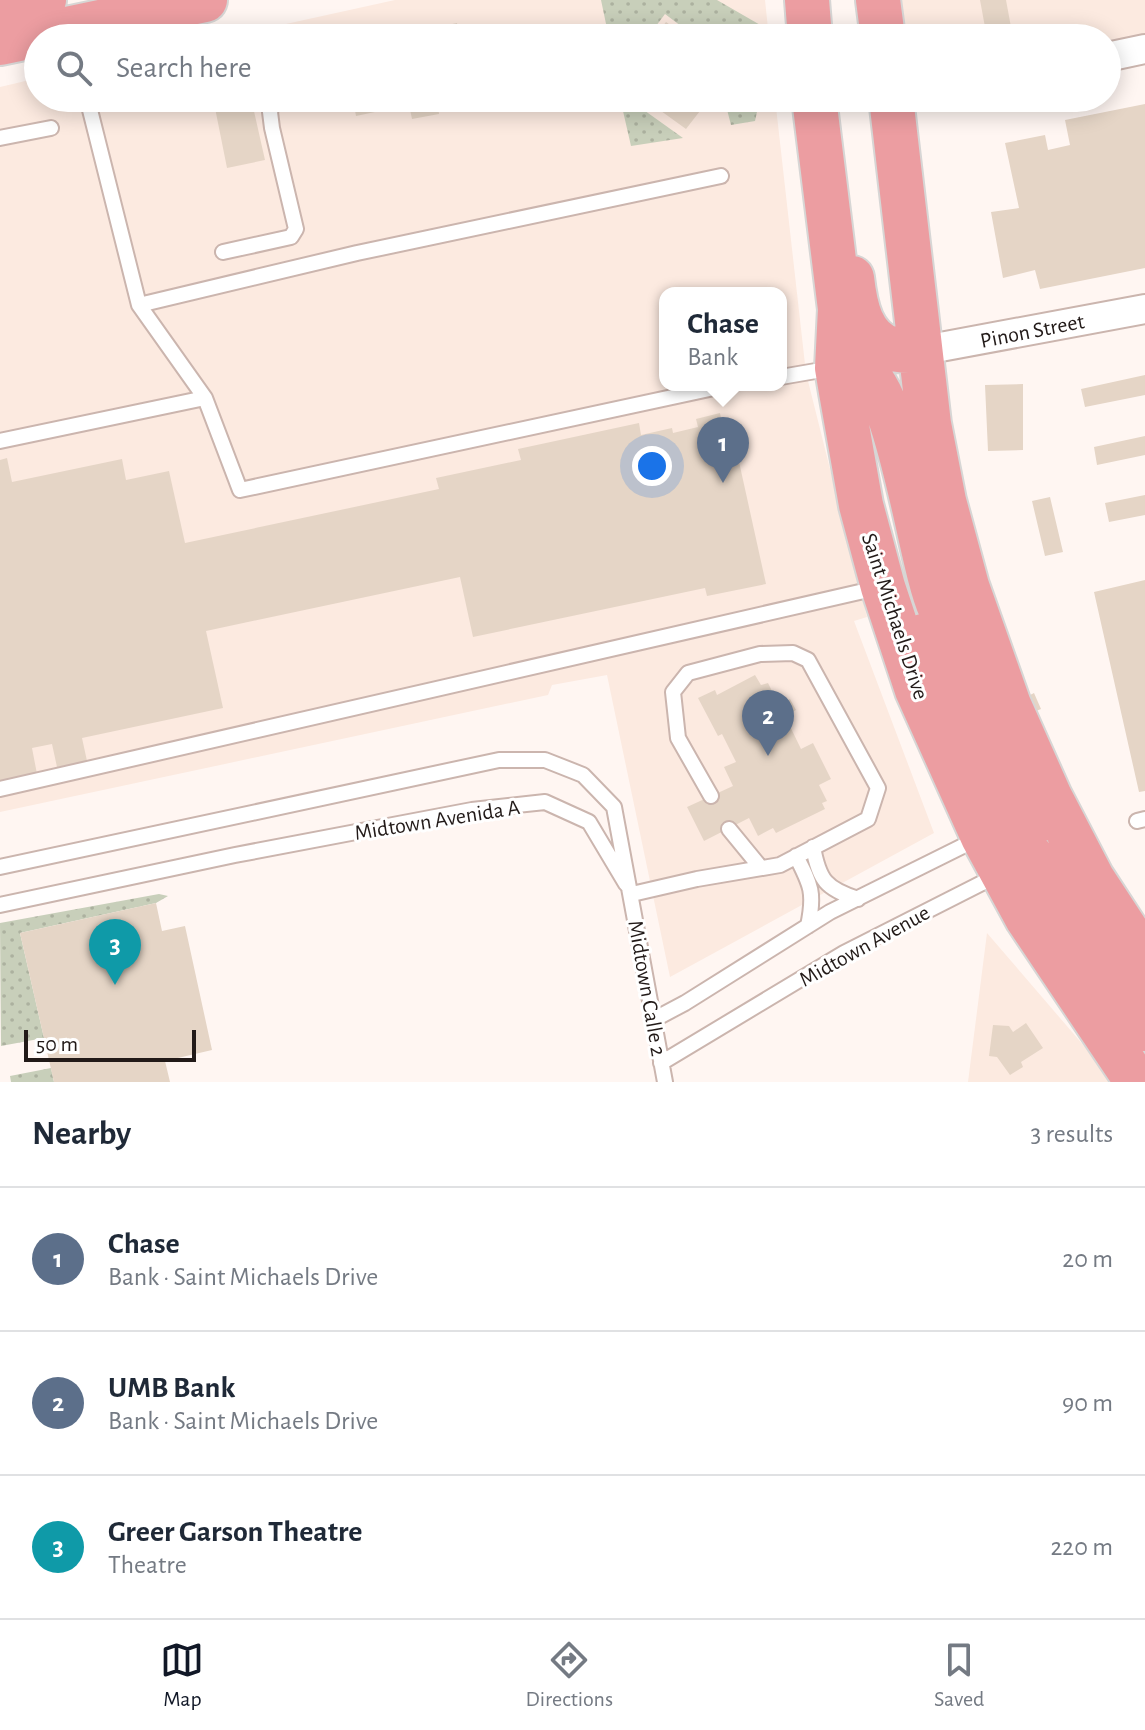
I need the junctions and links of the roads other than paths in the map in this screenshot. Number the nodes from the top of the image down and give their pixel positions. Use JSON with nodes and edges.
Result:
{"nodes":[{"id":1,"x":205,"y":0,"type":"edge"},
{"id":2,"x":790,"y":0,"type":"edge"},
{"id":3,"x":807,"y":0,"type":"edge"},
{"id":4,"x":878,"y":0,"type":"edge"},
{"id":5,"x":151,"y":7,"type":"edge"},
{"id":6,"x":0,"y":11,"type":"edge"},
{"id":7,"x":67,"y":17,"type":"edge"},
{"id":8,"x":792,"y":24,"type":"edge"},
{"id":9,"x":809,"y":24,"type":"edge"},
{"id":10,"x":881,"y":24,"type":"edge"},
{"id":11,"x":24,"y":34,"type":"edge"},
{"id":12,"x":0,"y":43,"type":"edge"},
{"id":13,"x":1145,"y":49,"type":"edge"},
{"id":14,"x":1121,"y":54,"type":"edge"},
{"id":15,"x":91,"y":112,"type":"edge"},
{"id":16,"x":270,"y":112,"type":"edge"},
{"id":17,"x":799,"y":112,"type":"edge"},
{"id":18,"x":900,"y":112,"type":"edge"},
{"id":19,"x":816,"y":119,"type":"edge"},
{"id":20,"x":51,"y":128,"type":"dead end"},
{"id":21,"x":0,"y":138,"type":"edge"},
{"id":22,"x":721,"y":176,"type":"dead end"},
{"id":23,"x":223,"y":252,"type":"dead end"},
{"id":24,"x":139,"y":305,"type":"junction"},
{"id":25,"x":1145,"y":309,"type":"edge"},
{"id":26,"x":919,"y":351,"type":"junction"},
{"id":27,"x":837,"y":368,"type":"junction"},
{"id":28,"x":787,"y":376,"type":"edge"},
{"id":29,"x":700,"y":391,"type":"edge"},
{"id":30,"x":205,"y":398,"type":"junction"},
{"id":31,"x":0,"y":441,"type":"edge"},
{"id":32,"x":883,"y":587,"type":"junction"},
{"id":33,"x":1009,"y":705,"type":"junction"},
{"id":34,"x":0,"y":789,"type":"edge"},
{"id":35,"x":711,"y":796,"type":"dead end"},
{"id":36,"x":729,"y":829,"type":"dead end"},
{"id":37,"x":1029,"y":832,"type":"junction"},
{"id":38,"x":813,"y":847,"type":"junction"},
{"id":39,"x":796,"y":856,"type":"junction"},
{"id":40,"x":0,"y":867,"type":"edge"},
{"id":41,"x":761,"y":868,"type":"junction"},
{"id":42,"x":632,"y":894,"type":"junction"},
{"id":43,"x":858,"y":899,"type":"junction"},
{"id":44,"x":0,"y":905,"type":"edge"},
{"id":45,"x":1027,"y":918,"type":"junction"},
{"id":46,"x":808,"y":926,"type":"junction"},
{"id":47,"x":1145,"y":959,"type":"edge"},
{"id":48,"x":1145,"y":988,"type":"edge"},
{"id":49,"x":653,"y":1020,"type":"junction"},
{"id":50,"x":1145,"y":1029,"type":"edge"},
{"id":51,"x":661,"y":1063,"type":"junction"},
{"id":52,"x":1135,"y":1078,"type":"edge"},
{"id":53,"x":665,"y":1082,"type":"edge"}],
"edges":[{"from":1,"to":5,"type":"main road"},
{"from":2,"to":8,"type":"main road"},
{"from":3,"to":9,"type":"main road"},
{"from":4,"to":10,"type":"main road"},
{"from":5,"to":7,"type":"main road"},
{"from":6,"to":7,"type":"main road"},
{"from":11,"to":12,"type":"main road"},
{"from":13,"to":14,"type":"street"},
{"from":15,"to":24,"type":"lane"},
{"from":16,"to":23,"type":"lane"},
{"from":17,"to":27,"type":"main road"},
{"from":18,"to":26,"type":"main road","name":"Saint Michaels Drive"},
{"from":19,"to":26,"type":"main road"},
{"from":19,"to":27,"type":"main road","name":"Saint Michaels Drive"},
{"from":20,"to":21,"type":"lane"},
{"from":22,"to":24,"type":"lane"},
{"from":24,"to":30,"type":"lane"},
{"from":25,"to":26,"type":"street","name":"Pinon Street"},
{"from":26,"to":33,"type":"main road","name":"Saint Michaels Drive"},
{"from":27,"to":28,"type":"lane"},
{"from":27,"to":32,"type":"main road","name":"Saint Michaels Drive"},
{"from":27,"to":33,"type":"main road"},
{"from":29,"to":30,"type":"lane"},
{"from":30,"to":31,"type":"lane"},
{"from":32,"to":34,"type":"lane"},
{"from":32,"to":37,"type":"main road","name":"Saint Michaels Drive"},
{"from":33,"to":37,"type":"main road","name":"Saint Michaels Drive"},
{"from":35,"to":38,"type":"lane"},
{"from":36,"to":41,"type":"lane"},
{"from":37,"to":43,"type":"lane","name":"Midtown Avenue"},
{"from":37,"to":45,"type":"main road","name":"Saint Michaels Drive"},
{"from":37,"to":47,"type":"main road","name":"Saint Michaels Drive"},
{"from":37,"to":48,"type":"main road"},
{"from":37,"to":51,"type":"lane","name":"Midtown Avenue"},
{"from":38,"to":39,"type":"lane"},
{"from":38,"to":43,"type":"lane"},
{"from":39,"to":41,"type":"lane"},
{"from":39,"to":46,"type":"lane"},
{"from":40,"to":42,"type":"lane","name":"Midtown Avenida A"},
{"from":41,"to":42,"type":"lane"},
{"from":42,"to":44,"type":"lane","name":"Midtown Avenida A"},
{"from":42,"to":49,"type":"lane","name":"Midtown Calle 2"},
{"from":43,"to":46,"type":"lane","name":"Midtown Avenue"},
{"from":45,"to":50,"type":"main road"},
{"from":45,"to":52,"type":"main road","name":"Saint Michaels Drive"},
{"from":46,"to":49,"type":"lane","name":"Midtown Avenue"},
{"from":49,"to":51,"type":"lane","name":"Midtown Calle 2"},
{"from":51,"to":53,"type":"lane","name":"Midtown Calle 2"}]}
